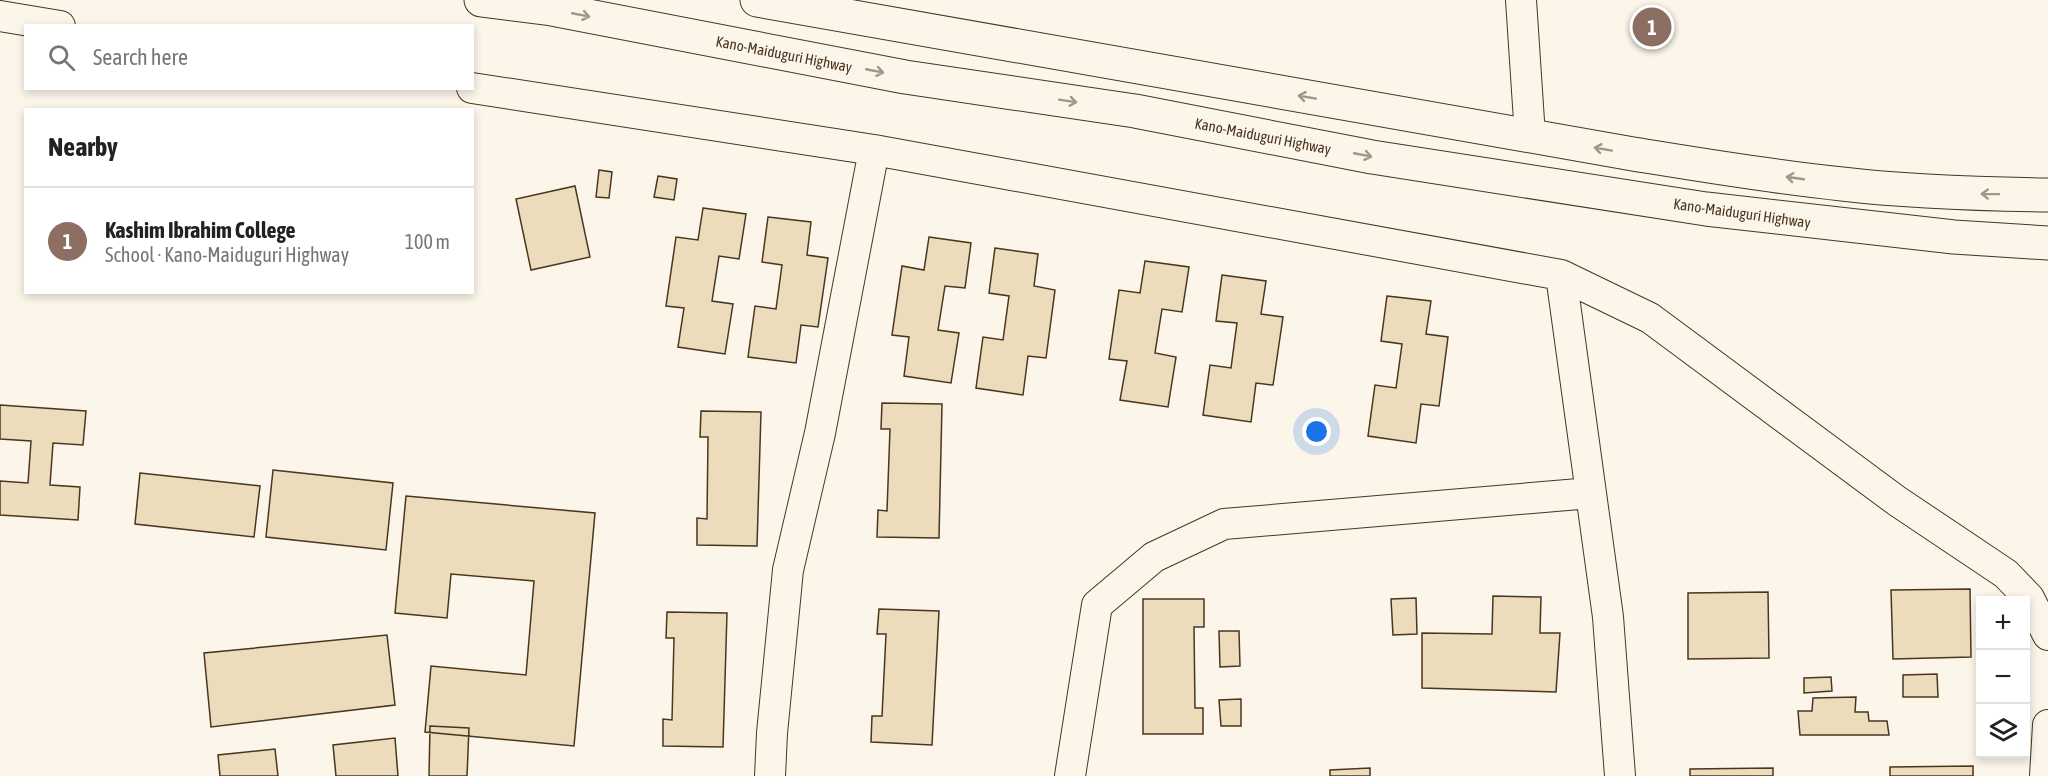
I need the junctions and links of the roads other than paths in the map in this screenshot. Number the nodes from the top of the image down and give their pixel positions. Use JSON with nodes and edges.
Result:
{"nodes":[{"id":1,"x":481,"y":0,"type":"edge"},
{"id":2,"x":757,"y":0,"type":"edge"},
{"id":3,"x":1521,"y":0,"type":"edge"},
{"id":4,"x":0,"y":16,"type":"edge"},
{"id":5,"x":48,"y":24,"type":"edge"},
{"id":6,"x":474,"y":88,"type":"edge"},
{"id":7,"x":1530,"y":136,"type":"junction"},
{"id":8,"x":873,"y":150,"type":"junction"},
{"id":9,"x":2048,"y":195,"type":"edge"},
{"id":10,"x":2048,"y":243,"type":"edge"},
{"id":11,"x":1561,"y":275,"type":"junction"},
{"id":12,"x":1591,"y":493,"type":"junction"},
{"id":13,"x":2048,"y":635,"type":"edge"},
{"id":14,"x":2048,"y":725,"type":"edge"},
{"id":15,"x":770,"y":776,"type":"edge"},
{"id":16,"x":1070,"y":776,"type":"edge"},
{"id":17,"x":1620,"y":776,"type":"edge"},
{"id":18,"x":2045,"y":776,"type":"edge"}],
"edges":[{"from":1,"to":10,"type":"highway","name":"Kano-Maiduguri Highway","one_way":true},
{"from":7,"to":2,"type":"highway","one_way":true},
{"from":3,"to":7,"type":"street"},
{"from":4,"to":5,"type":"street"},
{"from":6,"to":8,"type":"street"},
{"from":9,"to":7,"type":"highway","one_way":true},
{"from":8,"to":11,"type":"street"},
{"from":8,"to":15,"type":"street"},
{"from":11,"to":12,"type":"street"},
{"from":11,"to":13,"type":"street"},
{"from":12,"to":16,"type":"street"},
{"from":12,"to":17,"type":"street"},
{"from":14,"to":18,"type":"street"}]}
